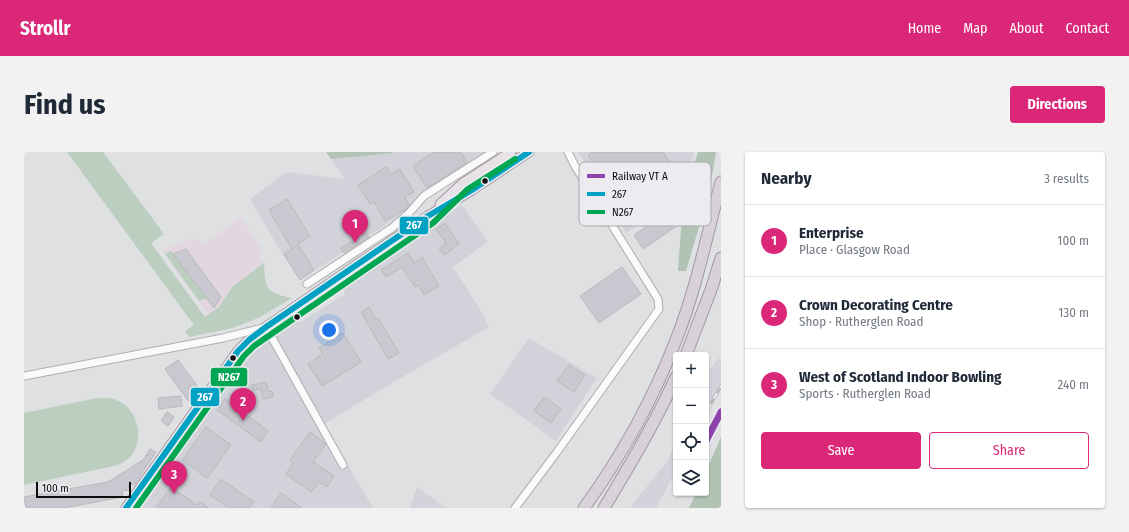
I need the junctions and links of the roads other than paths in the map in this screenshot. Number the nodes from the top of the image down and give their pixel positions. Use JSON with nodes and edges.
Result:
{"nodes":[{"id":1,"x":493,"y":152,"type":"edge"},
{"id":2,"x":511,"y":152,"type":"edge"},
{"id":3,"x":529,"y":152,"type":"edge"},
{"id":4,"x":568,"y":152,"type":"edge"},
{"id":5,"x":579,"y":172,"type":"edge"},
{"id":6,"x":721,"y":182,"type":"edge"},
{"id":7,"x":428,"y":216,"type":"junction"},
{"id":8,"x":711,"y":220,"type":"edge"},
{"id":9,"x":612,"y":226,"type":"edge"},
{"id":10,"x":709,"y":226,"type":"edge"},
{"id":11,"x":721,"y":258,"type":"edge"},
{"id":12,"x":307,"y":284,"type":"dead end"},
{"id":13,"x":266,"y":327,"type":"junction"},
{"id":14,"x":687,"y":352,"type":"edge"},
{"id":15,"x":24,"y":376,"type":"edge"},
{"id":16,"x":673,"y":384,"type":"edge"},
{"id":17,"x":343,"y":465,"type":"dead end"},
{"id":18,"x":126,"y":508,"type":"edge"},
{"id":19,"x":515,"y":508,"type":"edge"},
{"id":20,"x":584,"y":508,"type":"edge"},
{"id":21,"x":604,"y":508,"type":"edge"}],
"edges":[{"from":1,"to":12,"type":"street"},
{"from":2,"to":7,"type":"main road"},
{"from":3,"to":7,"type":"main road"},
{"from":4,"to":5,"type":"street"},
{"from":6,"to":8,"type":"highway"},
{"from":7,"to":13,"type":"main road"},
{"from":9,"to":19,"type":"street"},
{"from":10,"to":20,"type":"highway"},
{"from":11,"to":14,"type":"highway"},
{"from":13,"to":15,"type":"street"},
{"from":13,"to":17,"type":"street"},
{"from":13,"to":18,"type":"main road"},
{"from":16,"to":21,"type":"highway"}]}
